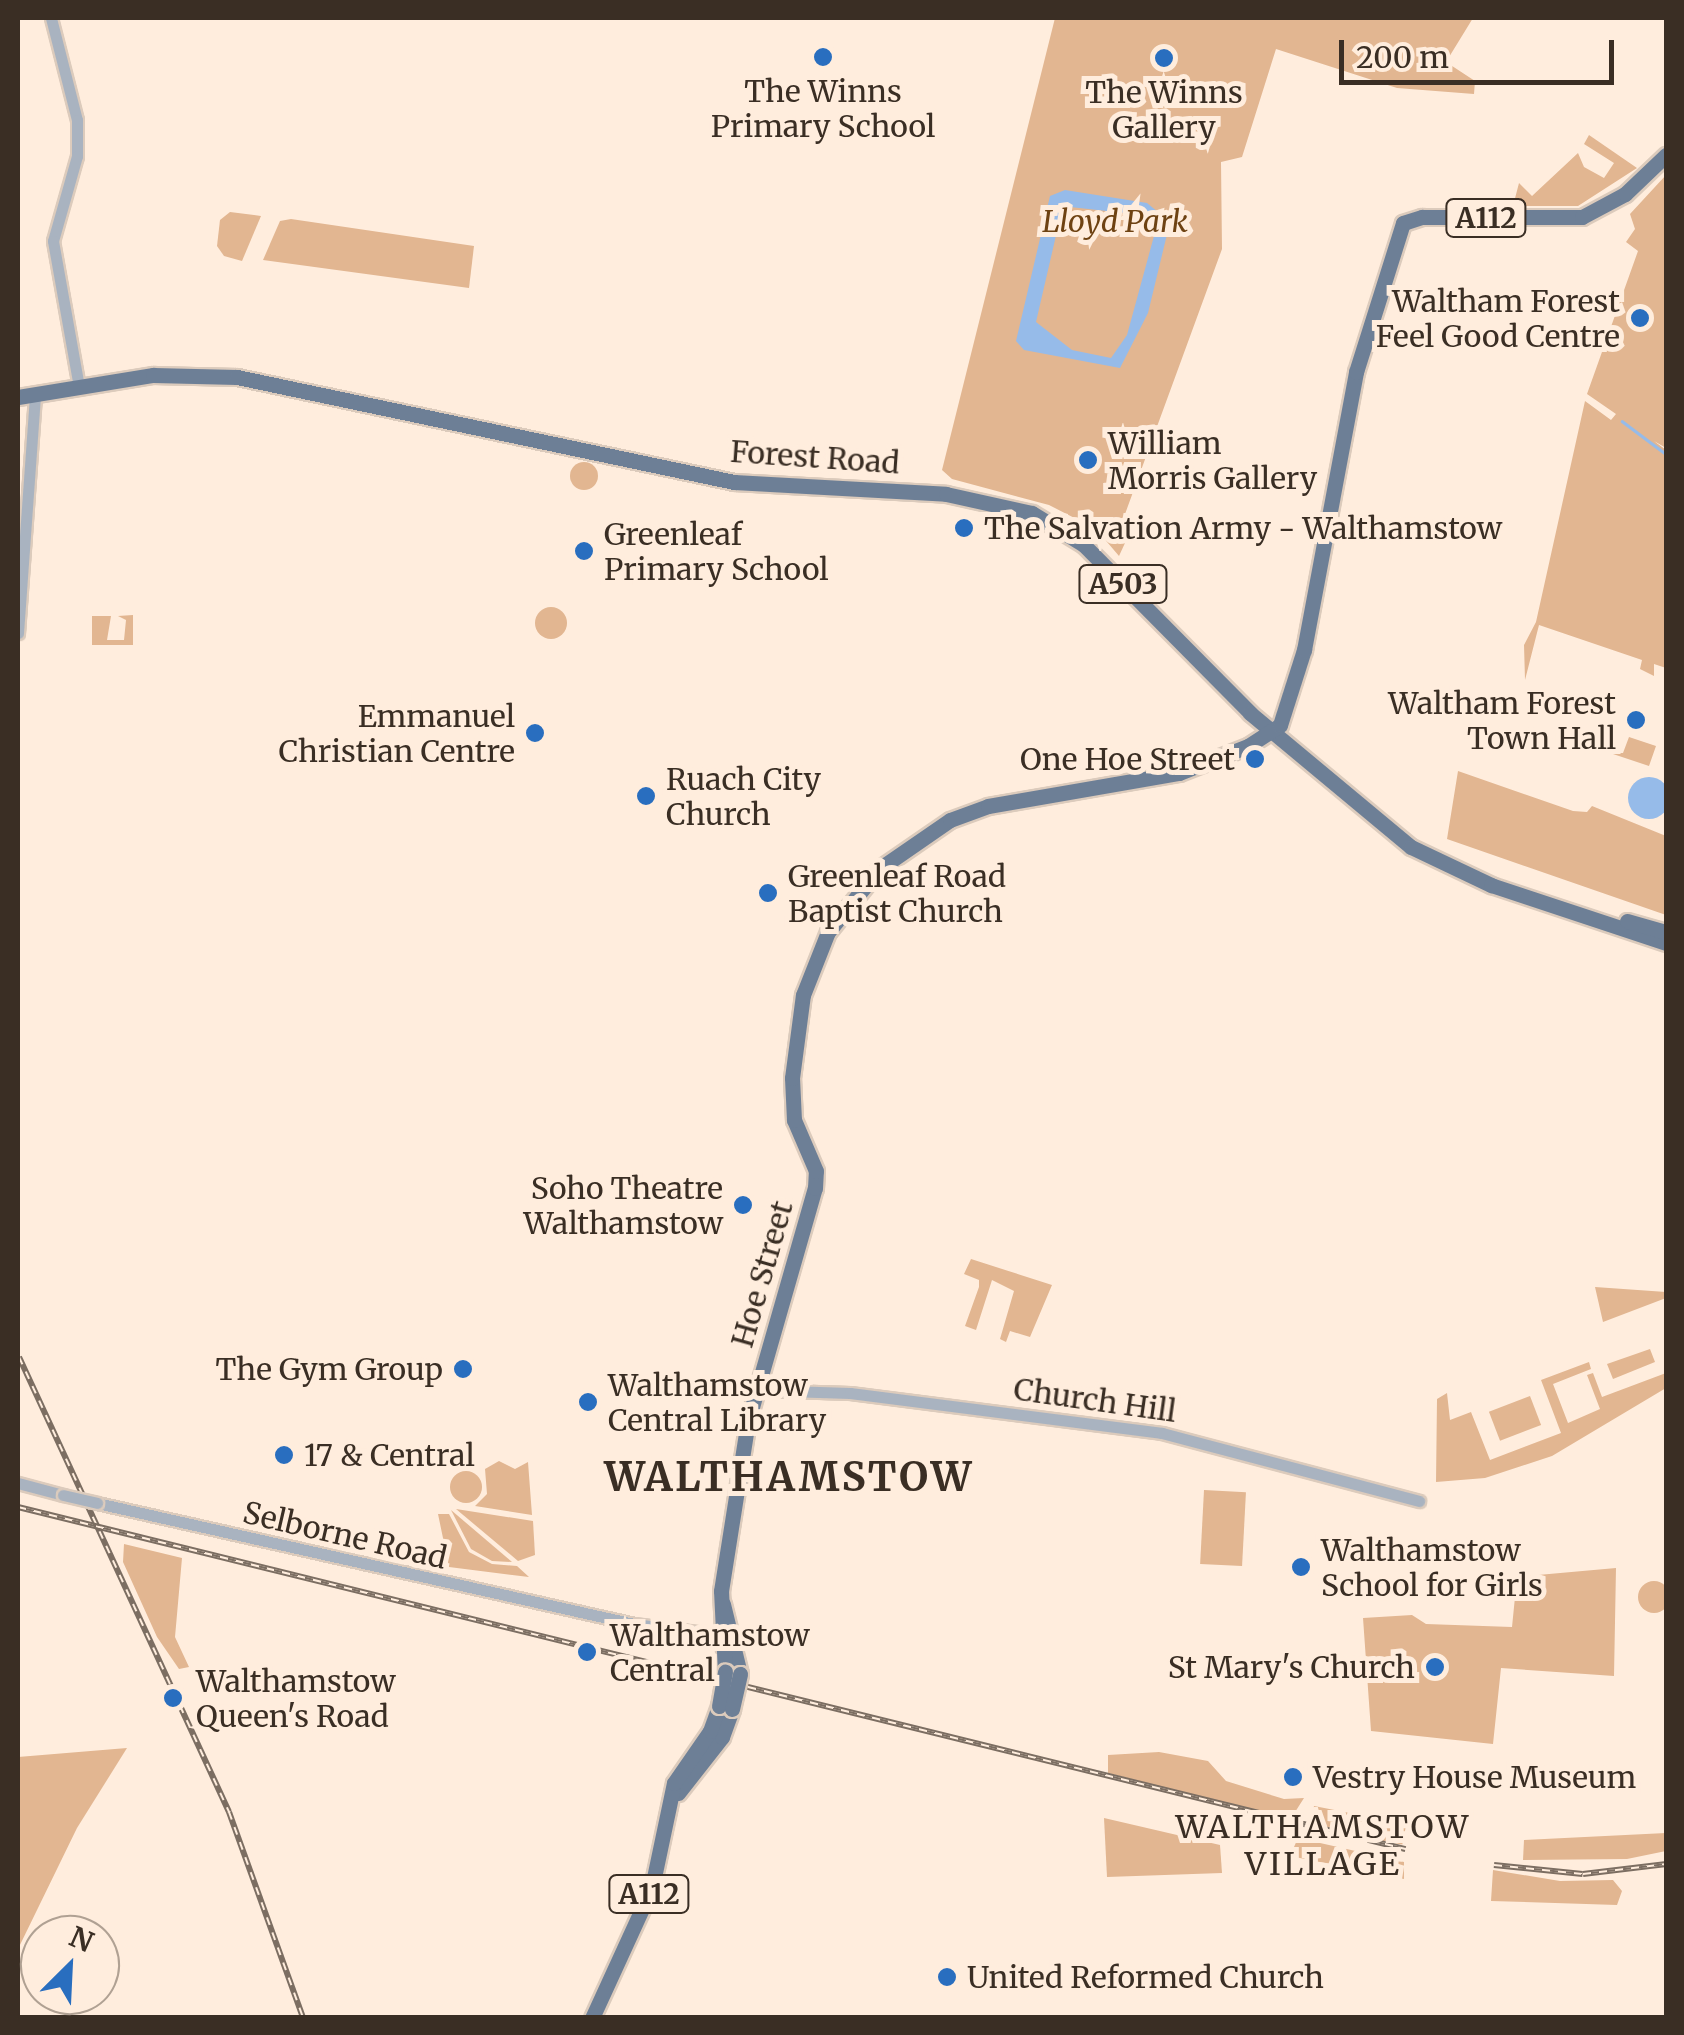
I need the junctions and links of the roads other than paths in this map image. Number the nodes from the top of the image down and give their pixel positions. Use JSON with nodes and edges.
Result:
{"nodes":[{"id":1,"x":51,"y":18,"type":"edge"},
{"id":2,"x":1666,"y":155,"type":"edge"},
{"id":3,"x":79,"y":387,"type":"junction"},
{"id":4,"x":26,"y":396,"type":"edge"},
{"id":5,"x":18,"y":632,"type":"edge"},
{"id":6,"x":1271,"y":732,"type":"junction"},
{"id":7,"x":1485,"y":879,"type":"junction"},
{"id":8,"x":1666,"y":932,"type":"edge"},
{"id":9,"x":1666,"y":944,"type":"edge"},
{"id":10,"x":756,"y":1390,"type":"junction"},
{"id":11,"x":18,"y":1483,"type":"edge"},
{"id":12,"x":1418,"y":1502,"type":"dead end"},
{"id":13,"x":729,"y":1641,"type":"junction"},
{"id":14,"x":592,"y":2018,"type":"edge"}],
"edges":[{"from":1,"to":3,"type":"street"},
{"from":2,"to":6,"type":"main road","number":"A112"},
{"from":3,"to":4,"type":"main road","name":"Forest Road","number":"A503"},
{"from":3,"to":6,"type":"main road","name":"Forest Road","number":"A503"},
{"from":4,"to":5,"type":"street"},
{"from":6,"to":7,"type":"main road","name":"Forest Road","number":"A503"},
{"from":6,"to":10,"type":"main road","name":"Hoe Street","number":"A112"},
{"from":7,"to":8,"type":"main road","name":"Forest Road","number":"A503"},
{"from":7,"to":9,"type":"main road","name":"Forest Road","number":"A503"},
{"from":10,"to":12,"type":"street","name":"Church Hill"},
{"from":10,"to":13,"type":"main road","name":"Hoe Street","number":"A112"},
{"from":11,"to":13,"type":"street","name":"Selborne Road","bridge":true},
{"from":13,"to":14,"type":"main road","name":"Hoe Street","number":"A112","bridge":true}]}
